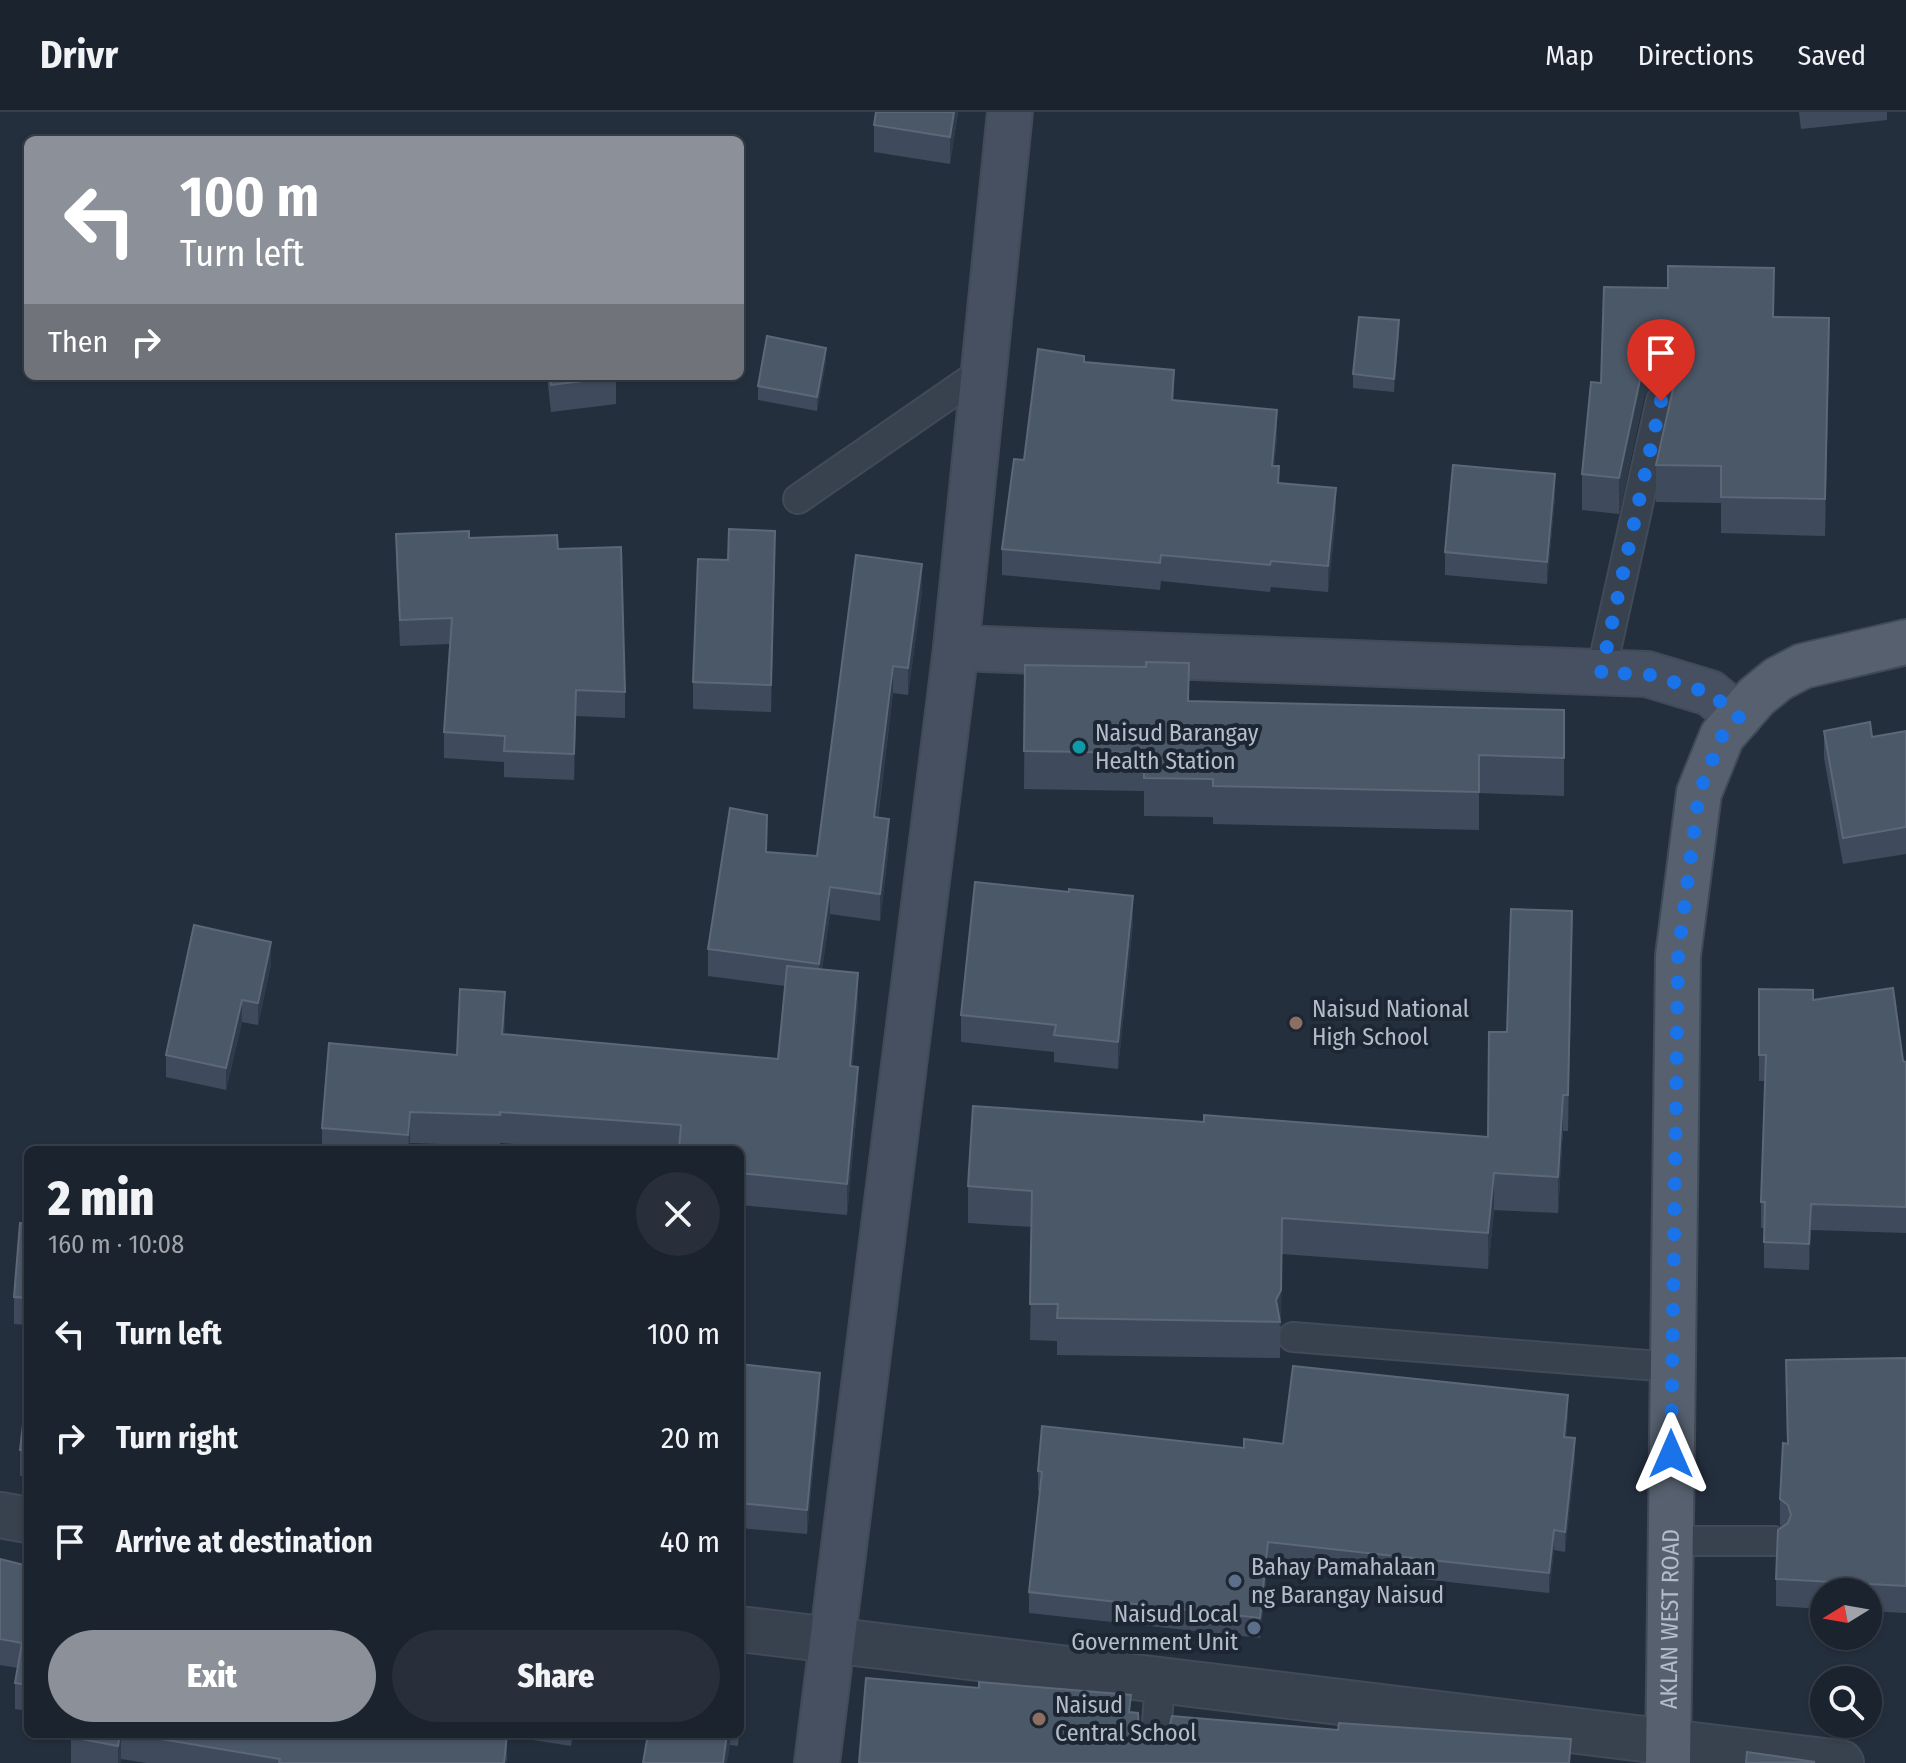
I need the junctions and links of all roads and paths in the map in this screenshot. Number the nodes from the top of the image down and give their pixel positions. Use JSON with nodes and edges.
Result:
{"nodes":[{"id":1,"x":1010,"y":112,"type":"edge"},
{"id":2,"x":983,"y":371,"type":"junction"},
{"id":3,"x":1661,"y":401,"type":"dead end"},
{"id":4,"x":798,"y":499,"type":"dead end"},
{"id":5,"x":1906,"y":642,"type":"edge"},
{"id":6,"x":956,"y":648,"type":"junction"},
{"id":7,"x":1601,"y":673,"type":"junction"},
{"id":8,"x":1739,"y":717,"type":"junction"},
{"id":9,"x":1293,"y":1337,"type":"dead end"},
{"id":10,"x":1671,"y":1367,"type":"junction"},
{"id":11,"x":0,"y":1515,"type":"edge"},
{"id":12,"x":24,"y":1519,"type":"edge"},
{"id":13,"x":1671,"y":1541,"type":"junction"},
{"id":14,"x":1774,"y":1541,"type":"edge"},
{"id":15,"x":744,"y":1630,"type":"edge"},
{"id":16,"x":830,"y":1642,"type":"junction"},
{"id":17,"x":1160,"y":1682,"type":"junction"},
{"id":18,"x":1668,"y":1753,"type":"edge"},
{"id":19,"x":817,"y":1763,"type":"edge"},
{"id":20,"x":1154,"y":1763,"type":"edge"},
{"id":21,"x":1841,"y":1763,"type":"edge"}],
"edges":[{"from":1,"to":2,"type":"street"},
{"from":2,"to":4,"type":"lane"},
{"from":2,"to":6,"type":"street"},
{"from":3,"to":7,"type":"lane"},
{"from":5,"to":8,"type":"main road","name":"AKLAN WEST ROAD"},
{"from":6,"to":7,"type":"street"},
{"from":6,"to":16,"type":"street"},
{"from":7,"to":8,"type":"street"},
{"from":8,"to":10,"type":"main road","name":"AKLAN WEST ROAD"},
{"from":9,"to":10,"type":"lane"},
{"from":10,"to":13,"type":"main road","name":"AKLAN WEST ROAD"},
{"from":11,"to":12,"type":"street"},
{"from":13,"to":14,"type":"lane"},
{"from":13,"to":18,"type":"main road","name":"AKLAN WEST ROAD"},
{"from":15,"to":16,"type":"street"},
{"from":16,"to":17,"type":"street"},
{"from":16,"to":19,"type":"street"},
{"from":17,"to":18,"type":"street"},
{"from":17,"to":20,"type":"lane"},
{"from":18,"to":21,"type":"street"}]}
